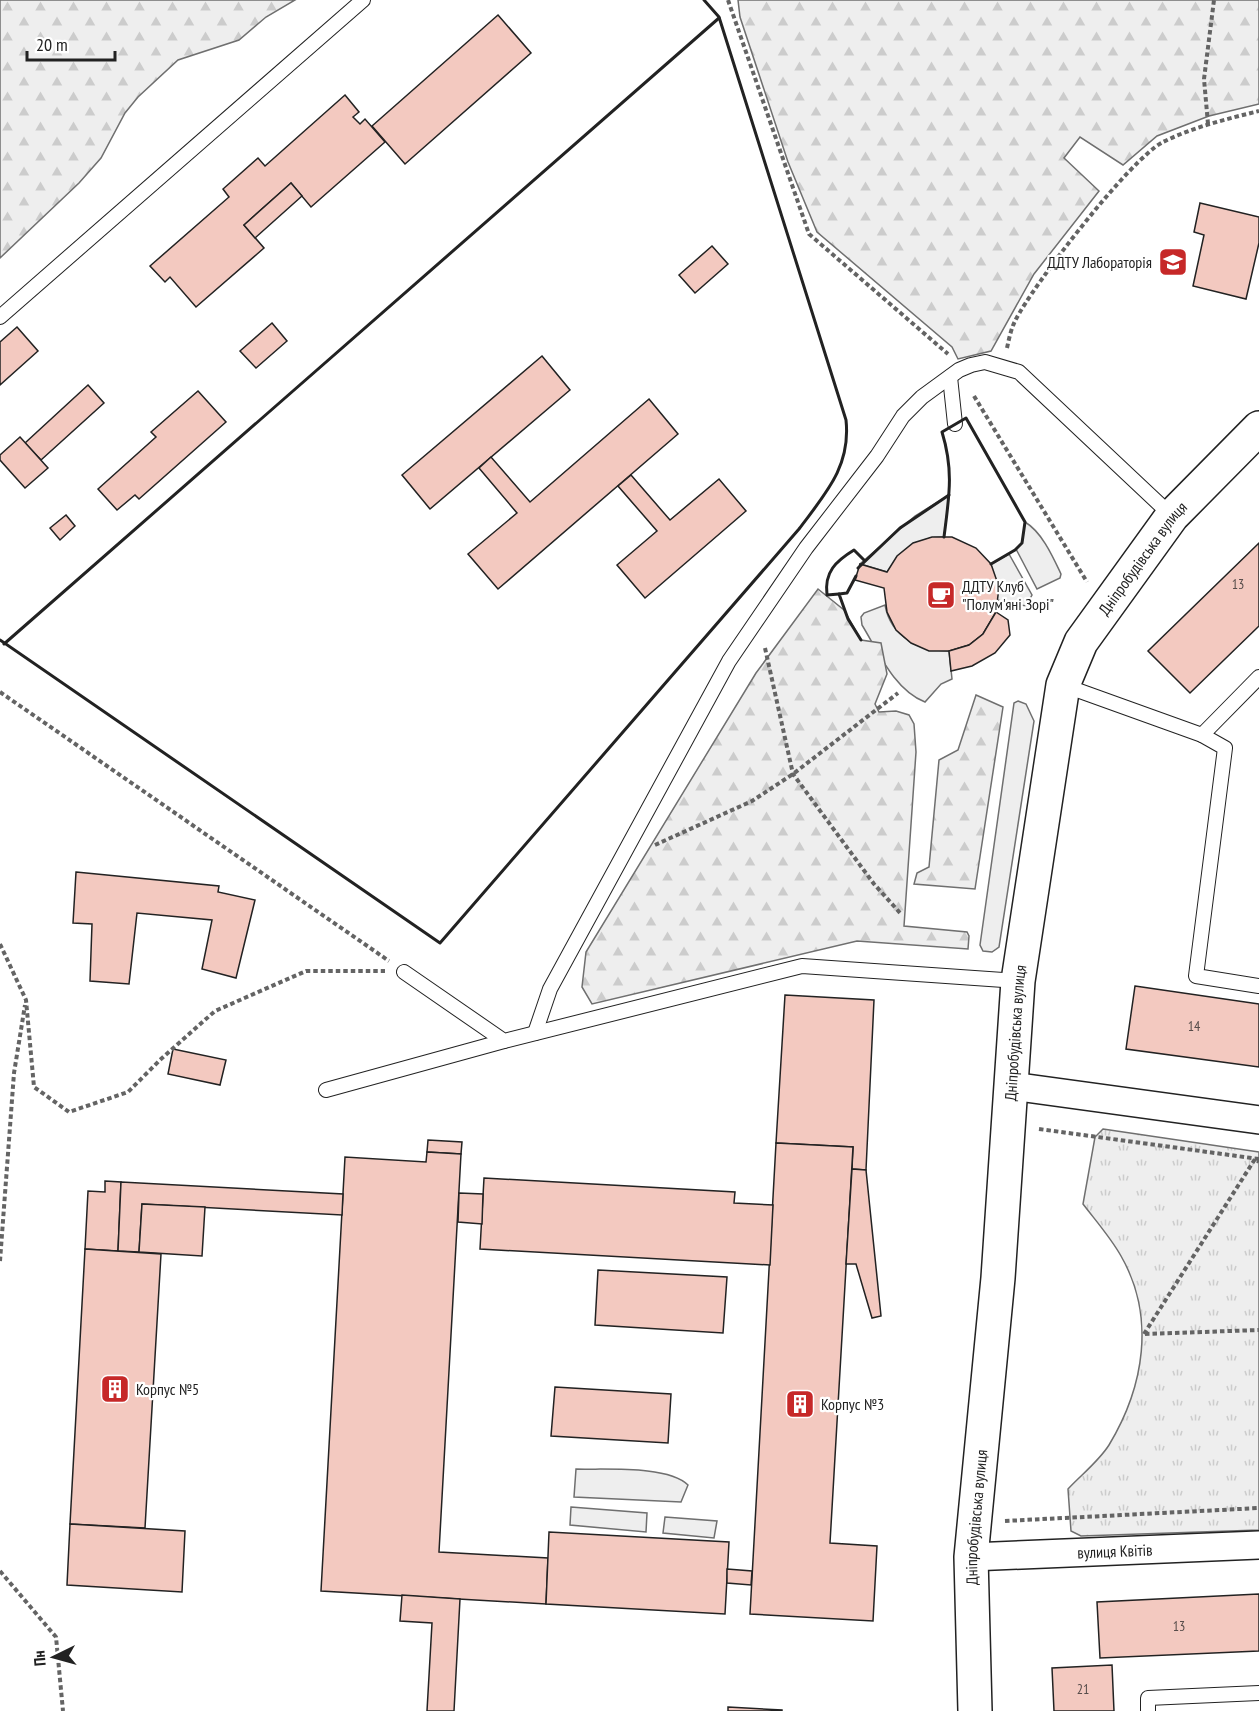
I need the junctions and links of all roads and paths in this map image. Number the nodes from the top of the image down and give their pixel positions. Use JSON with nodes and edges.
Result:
{"nodes":[{"id":1,"x":363,"y":0,"type":"edge"},
{"id":2,"x":728,"y":0,"type":"edge"},
{"id":3,"x":1214,"y":0,"type":"edge"},
{"id":4,"x":1259,"y":111,"type":"edge"},
{"id":5,"x":1208,"y":124,"type":"junction"},
{"id":6,"x":0,"y":317,"type":"edge"},
{"id":7,"x":1002,"y":365,"type":"junction"},
{"id":8,"x":954,"y":373,"type":"junction"},
{"id":9,"x":955,"y":424,"type":"dead end"},
{"id":10,"x":1259,"y":428,"type":"edge"},
{"id":11,"x":1172,"y":516,"type":"junction"},
{"id":12,"x":1103,"y":608,"type":"junction"},
{"id":13,"x":759,"y":618,"type":"junction"},
{"id":14,"x":1259,"y":677,"type":"edge"},
{"id":15,"x":1063,"y":685,"type":"junction"},
{"id":16,"x":0,"y":692,"type":"edge"},
{"id":17,"x":898,"y":693,"type":"dead end"},
{"id":18,"x":1202,"y":735,"type":"junction"},
{"id":19,"x":793,"y":774,"type":"junction"},
{"id":20,"x":624,"y":857,"type":"junction"},
{"id":21,"x":901,"y":914,"type":"dead end"},
{"id":22,"x":0,"y":944,"type":"edge"},
{"id":23,"x":404,"y":972,"type":"junction"},
{"id":24,"x":1018,"y":981,"type":"junction"},
{"id":25,"x":1259,"y":986,"type":"edge"},
{"id":26,"x":26,"y":1000,"type":"junction"},
{"id":27,"x":535,"y":1033,"type":"junction"},
{"id":28,"x":504,"y":1041,"type":"junction"},
{"id":29,"x":1012,"y":1086,"type":"junction"},
{"id":30,"x":326,"y":1090,"type":"dead end"},
{"id":31,"x":1259,"y":1120,"type":"edge"},
{"id":32,"x":1008,"y":1124,"type":"junction"},
{"id":33,"x":1258,"y":1160,"type":"edge"},
{"id":34,"x":0,"y":1261,"type":"edge"},
{"id":35,"x":1259,"y":1330,"type":"edge"},
{"id":36,"x":1259,"y":1508,"type":"edge"},
{"id":37,"x":974,"y":1523,"type":"junction"},
{"id":38,"x":1259,"y":1545,"type":"edge"},
{"id":39,"x":971,"y":1557,"type":"junction"},
{"id":40,"x":0,"y":1571,"type":"edge"},
{"id":41,"x":1259,"y":1693,"type":"edge"},
{"id":42,"x":63,"y":1711,"type":"edge"},
{"id":43,"x":975,"y":1711,"type":"edge"},
{"id":44,"x":1148,"y":1711,"type":"edge"}],
"edges":[{"from":1,"to":6,"type":"lane"},
{"from":2,"to":8,"type":"path"},
{"from":3,"to":5,"type":"path"},
{"from":4,"to":5,"type":"path"},
{"from":5,"to":7,"type":"path"},
{"from":7,"to":8,"type":"lane"},
{"from":7,"to":11,"type":"lane"},
{"from":8,"to":9,"type":"lane"},
{"from":8,"to":12,"type":"path"},
{"from":8,"to":13,"type":"lane"},
{"from":10,"to":11,"type":"street","name":"Дніпробудівська вулиця"},
{"from":11,"to":12,"type":"street","name":"Дніпробудівська вулиця"},
{"from":12,"to":15,"type":"street","name":"Дніпробудівська вулиця"},
{"from":13,"to":19,"type":"path"},
{"from":13,"to":20,"type":"lane"},
{"from":14,"to":18,"type":"lane"},
{"from":15,"to":18,"type":"lane"},
{"from":15,"to":24,"type":"street","name":"Дніпробудівська вулиця"},
{"from":16,"to":23,"type":"path"},
{"from":17,"to":19,"type":"path"},
{"from":18,"to":25,"type":"lane"},
{"from":19,"to":20,"type":"path"},
{"from":19,"to":21,"type":"path"},
{"from":20,"to":27,"type":"lane"},
{"from":22,"to":26,"type":"path"},
{"from":23,"to":26,"type":"path"},
{"from":23,"to":28,"type":"lane"},
{"from":24,"to":27,"type":"lane"},
{"from":24,"to":29,"type":"street","name":"Дніпробудівська вулиця"},
{"from":26,"to":34,"type":"path"},
{"from":27,"to":28,"type":"lane"},
{"from":28,"to":30,"type":"lane"},
{"from":29,"to":31,"type":"street"},
{"from":29,"to":32,"type":"street","name":"Дніпробудівська вулиця"},
{"from":32,"to":33,"type":"path"},
{"from":32,"to":37,"type":"street","name":"Дніпробудівська вулиця"},
{"from":33,"to":35,"type":"path"},
{"from":36,"to":37,"type":"path"},
{"from":37,"to":39,"type":"street","name":"Дніпробудівська вулиця"},
{"from":38,"to":39,"type":"street","name":"вулиця Квітів"},
{"from":39,"to":43,"type":"street","name":"Дніпробудівська вулиця"},
{"from":40,"to":42,"type":"path"},
{"from":41,"to":44,"type":"lane"}]}
